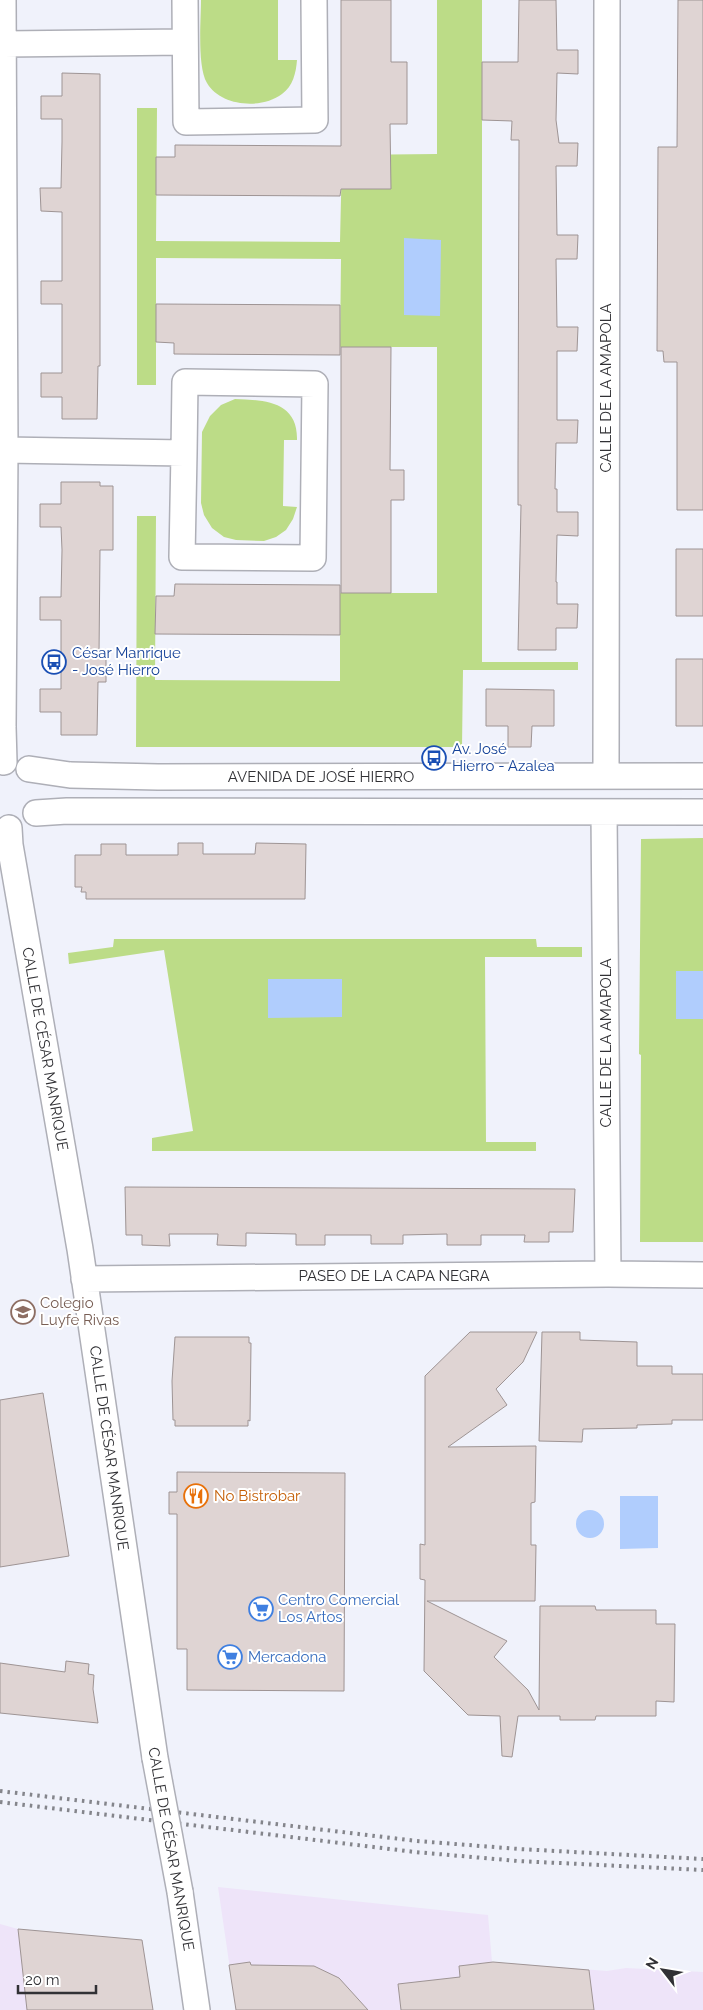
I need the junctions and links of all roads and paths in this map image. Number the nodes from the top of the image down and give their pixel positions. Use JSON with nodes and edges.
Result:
{"nodes":[{"id":1,"x":3,"y":0,"type":"edge"},
{"id":2,"x":185,"y":0,"type":"edge"},
{"id":3,"x":314,"y":0,"type":"edge"},
{"id":4,"x":608,"y":0,"type":"edge"},
{"id":5,"x":185,"y":42,"type":"junction"},
{"id":6,"x":4,"y":44,"type":"junction"},
{"id":7,"x":6,"y":450,"type":"junction"},
{"id":8,"x":184,"y":453,"type":"junction"},
{"id":9,"x":2,"y":763,"type":"edge"},
{"id":10,"x":29,"y":769,"type":"junction"},
{"id":11,"x":606,"y":775,"type":"junction"},
{"id":12,"x":703,"y":776,"type":"edge"},
{"id":13,"x":604,"y":812,"type":"junction"},
{"id":14,"x":703,"y":812,"type":"edge"},
{"id":15,"x":36,"y":813,"type":"junction"},
{"id":16,"x":5,"y":828,"type":"edge"},
{"id":17,"x":608,"y":1274,"type":"junction"},
{"id":18,"x":703,"y":1275,"type":"edge"},
{"id":19,"x":84,"y":1279,"type":"junction"},
{"id":20,"x":197,"y":2010,"type":"edge"}],
"edges":[{"from":1,"to":6,"type":"street"},
{"from":2,"to":5,"type":"street"},
{"from":3,"to":5,"type":"street"},
{"from":4,"to":11,"type":"street","name":"CALLE DE LA AMAPOLA"},
{"from":5,"to":6,"type":"street"},
{"from":6,"to":7,"type":"street"},
{"from":7,"to":8,"type":"street"},
{"from":7,"to":9,"type":"street"},
{"from":8,"to":8,"type":"street"},
{"from":9,"to":10,"type":"street","name":"AVENIDA DE JOSÉ HIERRO"},
{"from":10,"to":11,"type":"street","name":"AVENIDA DE JOSÉ HIERRO"},
{"from":10,"to":15,"type":"street"},
{"from":11,"to":12,"type":"street","name":"AVENIDA DE JOSÉ HIERRO"},
{"from":13,"to":14,"type":"street"},
{"from":13,"to":15,"type":"street"},
{"from":13,"to":17,"type":"street","name":"CALLE DE LA AMAPOLA"},
{"from":15,"to":16,"type":"street"},
{"from":16,"to":19,"type":"street","name":"CALLE DE CÉSAR MANRIQUE"},
{"from":17,"to":18,"type":"street","name":"PASEO DE LA CAPA NEGRA"},
{"from":17,"to":19,"type":"street","name":"PASEO DE LA CAPA NEGRA"},
{"from":19,"to":20,"type":"street","name":"CALLE DE CÉSAR MANRIQUE","bridge":true}]}
